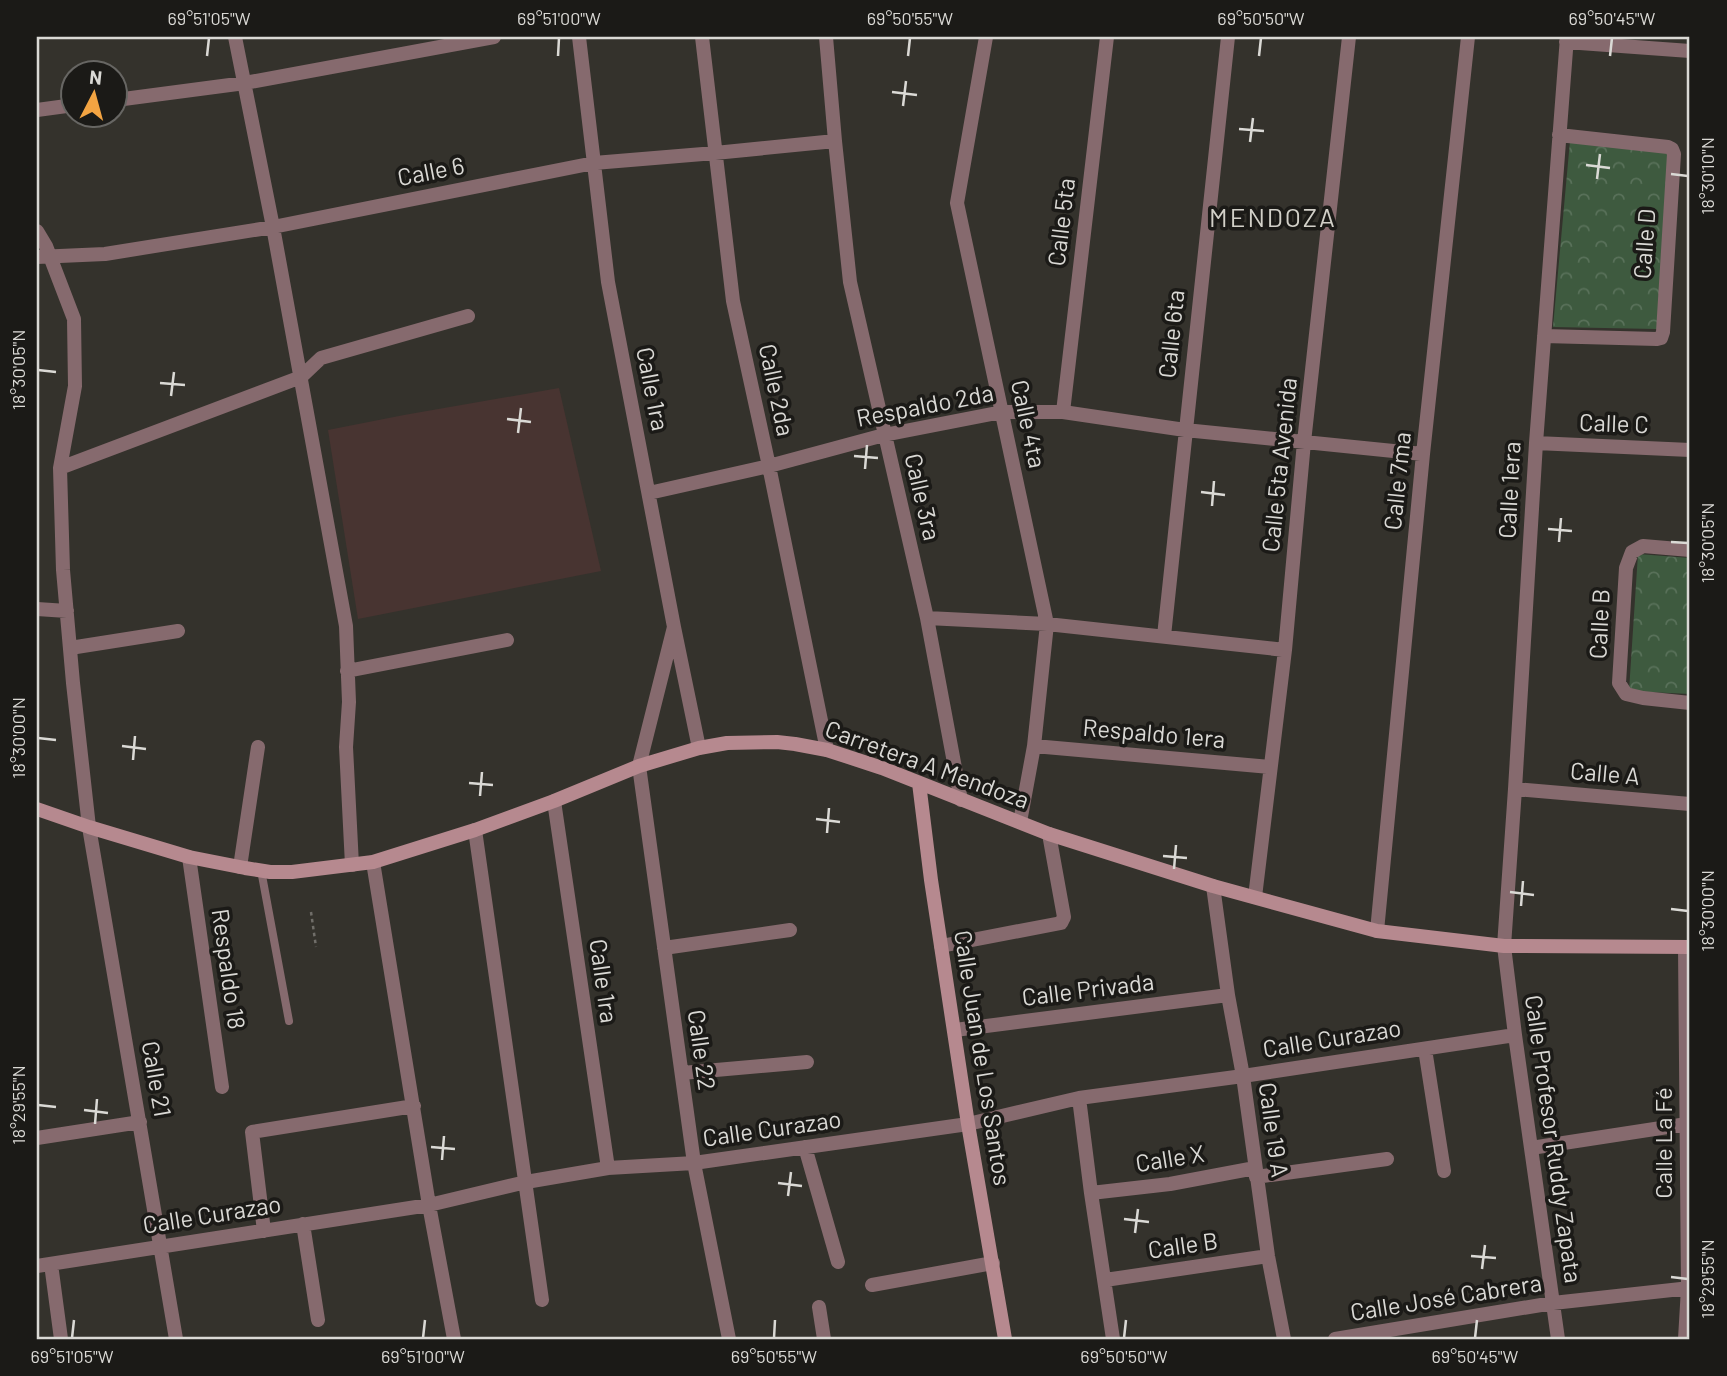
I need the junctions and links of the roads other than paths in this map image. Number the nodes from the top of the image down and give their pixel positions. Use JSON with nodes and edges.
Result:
{"nodes":[{"id":1,"x":235,"y":37,"type":"edge"},
{"id":2,"x":494,"y":37,"type":"edge"},
{"id":3,"x":579,"y":37,"type":"edge"},
{"id":4,"x":702,"y":37,"type":"edge"},
{"id":5,"x":826,"y":37,"type":"edge"},
{"id":6,"x":986,"y":37,"type":"edge"},
{"id":7,"x":1107,"y":37,"type":"edge"},
{"id":8,"x":1228,"y":37,"type":"edge"},
{"id":9,"x":1349,"y":37,"type":"edge"},
{"id":10,"x":1468,"y":37,"type":"edge"},
{"id":11,"x":1567,"y":39,"type":"edge"},
{"id":12,"x":1690,"y":51,"type":"edge"},
{"id":13,"x":245,"y":83,"type":"junction"},
{"id":14,"x":130,"y":98,"type":"edge"},
{"id":15,"x":60,"y":107,"type":"edge"},
{"id":16,"x":37,"y":110,"type":"edge"},
{"id":17,"x":1559,"y":135,"type":"junction"},
{"id":18,"x":835,"y":141,"type":"junction"},
{"id":19,"x":715,"y":153,"type":"junction"},
{"id":20,"x":594,"y":163,"type":"junction"},
{"id":21,"x":273,"y":227,"type":"junction"},
{"id":22,"x":37,"y":231,"type":"edge"},
{"id":23,"x":43,"y":257,"type":"edge"},
{"id":24,"x":468,"y":316,"type":"dead end"},
{"id":25,"x":1544,"y":336,"type":"junction"},
{"id":26,"x":301,"y":377,"type":"junction"},
{"id":27,"x":1002,"y":412,"type":"junction"},
{"id":28,"x":1063,"y":412,"type":"junction"},
{"id":29,"x":1185,"y":430,"type":"junction"},
{"id":30,"x":884,"y":435,"type":"junction"},
{"id":31,"x":1304,"y":442,"type":"junction"},
{"id":32,"x":1536,"y":443,"type":"junction"},
{"id":33,"x":1690,"y":450,"type":"edge"},
{"id":34,"x":1423,"y":454,"type":"junction"},
{"id":35,"x":769,"y":466,"type":"junction"},
{"id":36,"x":60,"y":468,"type":"junction"},
{"id":37,"x":649,"y":494,"type":"junction"},
{"id":38,"x":1690,"y":550,"type":"edge"},
{"id":39,"x":37,"y":609,"type":"edge"},
{"id":40,"x":67,"y":611,"type":"junction"},
{"id":41,"x":927,"y":618,"type":"junction"},
{"id":42,"x":1047,"y":624,"type":"junction"},
{"id":43,"x":674,"y":627,"type":"junction"},
{"id":44,"x":178,"y":631,"type":"dead end"},
{"id":45,"x":1164,"y":636,"type":"junction"},
{"id":46,"x":507,"y":640,"type":"dead end"},
{"id":47,"x":70,"y":648,"type":"junction"},
{"id":48,"x":1285,"y":650,"type":"junction"},
{"id":49,"x":348,"y":671,"type":"junction"},
{"id":50,"x":1690,"y":703,"type":"edge"},
{"id":51,"x":1034,"y":746,"type":"junction"},
{"id":52,"x":258,"y":747,"type":"dead end"},
{"id":53,"x":699,"y":748,"type":"junction"},
{"id":54,"x":827,"y":750,"type":"junction"},
{"id":55,"x":639,"y":766,"type":"junction"},
{"id":56,"x":1270,"y":767,"type":"junction"},
{"id":57,"x":919,"y":783,"type":"junction"},
{"id":58,"x":1516,"y":789,"type":"junction"},
{"id":59,"x":961,"y":800,"type":"junction"},
{"id":60,"x":554,"y":801,"type":"junction"},
{"id":61,"x":1690,"y":804,"type":"edge"},
{"id":62,"x":37,"y":808,"type":"edge"},
{"id":63,"x":1020,"y":822,"type":"junction"},
{"id":64,"x":89,"y":827,"type":"junction"},
{"id":65,"x":475,"y":830,"type":"junction"},
{"id":66,"x":1049,"y":834,"type":"junction"},
{"id":67,"x":189,"y":857,"type":"junction"},
{"id":68,"x":373,"y":862,"type":"junction"},
{"id":69,"x":352,"y":865,"type":"junction"},
{"id":70,"x":240,"y":867,"type":"junction"},
{"id":71,"x":261,"y":870,"type":"junction"},
{"id":72,"x":1213,"y":886,"type":"junction"},
{"id":73,"x":1255,"y":897,"type":"junction"},
{"id":74,"x":790,"y":930,"type":"dead end"},
{"id":75,"x":1377,"y":931,"type":"junction"},
{"id":76,"x":941,"y":946,"type":"junction"},
{"id":77,"x":1504,"y":946,"type":"junction"},
{"id":78,"x":1688,"y":947,"type":"edge"},
{"id":79,"x":664,"y":948,"type":"junction"},
{"id":80,"x":1228,"y":995,"type":"junction"},
{"id":81,"x":289,"y":1021,"type":"dead end"},
{"id":82,"x":955,"y":1030,"type":"junction"},
{"id":83,"x":1515,"y":1035,"type":"junction"},
{"id":84,"x":1424,"y":1049,"type":"junction"},
{"id":85,"x":807,"y":1062,"type":"dead end"},
{"id":86,"x":682,"y":1073,"type":"junction"},
{"id":87,"x":1243,"y":1076,"type":"junction"},
{"id":88,"x":222,"y":1087,"type":"dead end"},
{"id":89,"x":1079,"y":1098,"type":"junction"},
{"id":90,"x":414,"y":1106,"type":"junction"},
{"id":91,"x":140,"y":1122,"type":"junction"},
{"id":92,"x":968,"y":1124,"type":"junction"},
{"id":93,"x":1687,"y":1124,"type":"junction"},
{"id":94,"x":37,"y":1138,"type":"edge"},
{"id":95,"x":805,"y":1147,"type":"junction"},
{"id":96,"x":1531,"y":1148,"type":"junction"},
{"id":97,"x":1387,"y":1159,"type":"dead end"},
{"id":98,"x":694,"y":1163,"type":"junction"},
{"id":99,"x":608,"y":1168,"type":"junction"},
{"id":100,"x":1444,"y":1171,"type":"dead end"},
{"id":101,"x":1256,"y":1172,"type":"junction"},
{"id":102,"x":526,"y":1182,"type":"junction"},
{"id":103,"x":1091,"y":1193,"type":"junction"},
{"id":104,"x":429,"y":1205,"type":"junction"},
{"id":105,"x":303,"y":1224,"type":"junction"},
{"id":106,"x":264,"y":1231,"type":"junction"},
{"id":107,"x":162,"y":1246,"type":"junction"},
{"id":108,"x":1268,"y":1256,"type":"junction"},
{"id":109,"x":838,"y":1262,"type":"dead end"},
{"id":110,"x":993,"y":1263,"type":"junction"},
{"id":111,"x":44,"y":1265,"type":"edge"},
{"id":112,"x":1105,"y":1280,"type":"junction"},
{"id":113,"x":872,"y":1284,"type":"dead end"},
{"id":114,"x":1689,"y":1288,"type":"edge"},
{"id":115,"x":542,"y":1300,"type":"dead end"},
{"id":116,"x":1553,"y":1303,"type":"junction"},
{"id":117,"x":819,"y":1307,"type":"dead end"},
{"id":118,"x":318,"y":1320,"type":"dead end"},
{"id":119,"x":61,"y":1339,"type":"edge"},
{"id":120,"x":176,"y":1339,"type":"edge"},
{"id":121,"x":454,"y":1339,"type":"edge"},
{"id":122,"x":729,"y":1339,"type":"edge"},
{"id":123,"x":824,"y":1339,"type":"edge"},
{"id":124,"x":1004,"y":1339,"type":"edge"},
{"id":125,"x":1113,"y":1339,"type":"edge"},
{"id":126,"x":1284,"y":1339,"type":"edge"},
{"id":127,"x":1335,"y":1339,"type":"edge"},
{"id":128,"x":1558,"y":1339,"type":"edge"},
{"id":129,"x":1685,"y":1339,"type":"edge"}],
"edges":[{"from":1,"to":13,"type":"street"},
{"from":2,"to":13,"type":"street"},
{"from":3,"to":20,"type":"street","name":"Calle 1ra"},
{"from":4,"to":19,"type":"street","name":"Calle 2da"},
{"from":5,"to":18,"type":"street","name":"Calle 3ra"},
{"from":6,"to":27,"type":"street","name":"Calle 4ta"},
{"from":7,"to":28,"type":"street","name":"Calle 5ta"},
{"from":8,"to":29,"type":"street","name":"Calle 6ta"},
{"from":9,"to":31,"type":"street","name":"Calle 5ta Avenida"},
{"from":10,"to":34,"type":"street","name":"Calle 7ma"},
{"from":11,"to":12,"type":"street"},
{"from":11,"to":17,"type":"street","name":"Calle 1era"},
{"from":13,"to":14,"type":"street"},
{"from":13,"to":21,"type":"street"},
{"from":15,"to":16,"type":"street"},
{"from":17,"to":25,"type":"street","name":"Calle 1era"},
{"from":17,"to":25,"type":"street","name":"Calle D"},
{"from":18,"to":19,"type":"street","name":"Calle 6"},
{"from":18,"to":30,"type":"street","name":"Calle 3ra"},
{"from":19,"to":20,"type":"street","name":"Calle 6"},
{"from":19,"to":35,"type":"street","name":"Calle 2da"},
{"from":20,"to":21,"type":"street","name":"Calle 6"},
{"from":20,"to":37,"type":"street","name":"Calle 1ra"},
{"from":21,"to":23,"type":"street","name":"Calle 6"},
{"from":21,"to":26,"type":"street"},
{"from":22,"to":23,"type":"street","name":"Calle 21"},
{"from":23,"to":36,"type":"street","name":"Calle 21"},
{"from":24,"to":26,"type":"street"},
{"from":25,"to":32,"type":"street","name":"Calle 1era"},
{"from":26,"to":36,"type":"street"},
{"from":26,"to":49,"type":"street"},
{"from":27,"to":28,"type":"street","name":"Respaldo 2da"},
{"from":27,"to":30,"type":"street","name":"Respaldo 2da"},
{"from":27,"to":42,"type":"street","name":"Calle 4ta"},
{"from":28,"to":29,"type":"street","name":"Respaldo 2da"},
{"from":29,"to":31,"type":"street","name":"Respaldo 2da"},
{"from":29,"to":45,"type":"street","name":"Calle 6ta"},
{"from":30,"to":35,"type":"street","name":"Respaldo 2da"},
{"from":30,"to":41,"type":"street","name":"Calle 3ra"},
{"from":31,"to":34,"type":"street","name":"Respaldo 2da"},
{"from":31,"to":48,"type":"street","name":"Calle 5ta Avenida"},
{"from":32,"to":33,"type":"street","name":"Calle C"},
{"from":32,"to":58,"type":"street","name":"Calle 1era"},
{"from":34,"to":75,"type":"street","name":"Calle 7ma"},
{"from":35,"to":37,"type":"street","name":"Respaldo 2da"},
{"from":35,"to":54,"type":"street","name":"Calle 2da"},
{"from":36,"to":40,"type":"street","name":"Calle 21"},
{"from":37,"to":43,"type":"street","name":"Calle 1ra"},
{"from":38,"to":50,"type":"street","name":"Calle B"},
{"from":39,"to":40,"type":"street"},
{"from":40,"to":47,"type":"street","name":"Calle 21"},
{"from":41,"to":42,"type":"street"},
{"from":41,"to":59,"type":"street","name":"Calle 3ra"},
{"from":42,"to":45,"type":"street"},
{"from":42,"to":51,"type":"street","name":"Calle 4ta"},
{"from":43,"to":53,"type":"street","name":"Calle 1ra"},
{"from":43,"to":55,"type":"street"},
{"from":44,"to":47,"type":"street"},
{"from":45,"to":48,"type":"street"},
{"from":46,"to":49,"type":"street"},
{"from":47,"to":64,"type":"street","name":"Calle 21"},
{"from":48,"to":56,"type":"street","name":"Calle 5ta Avenida"},
{"from":49,"to":69,"type":"street"},
{"from":51,"to":56,"type":"street","name":"Respaldo 1era"},
{"from":51,"to":63,"type":"street","name":"Calle 4ta"},
{"from":52,"to":70,"type":"street"},
{"from":53,"to":54,"type":"street","name":"Carretera A Mendoza"},
{"from":53,"to":55,"type":"street","name":"Carretera A Mendoza"},
{"from":54,"to":57,"type":"street","name":"Carretera A Mendoza"},
{"from":55,"to":60,"type":"street","name":"Carretera A Mendoza"},
{"from":55,"to":79,"type":"street","name":"Calle 22"},
{"from":56,"to":73,"type":"street","name":"Calle 5ta Avenida"},
{"from":57,"to":59,"type":"street","name":"Carretera A Mendoza"},
{"from":57,"to":76,"type":"street","name":"Calle Juan de Los Santos"},
{"from":58,"to":61,"type":"street","name":"Calle A"},
{"from":58,"to":77,"type":"street","name":"Calle 1era"},
{"from":59,"to":63,"type":"street","name":"Carretera A Mendoza"},
{"from":60,"to":65,"type":"street","name":"Carretera A Mendoza"},
{"from":60,"to":99,"type":"street","name":"Calle 1ra"},
{"from":62,"to":64,"type":"street","name":"Carretera A Mendoza"},
{"from":63,"to":66,"type":"street","name":"Carretera A Mendoza"},
{"from":64,"to":67,"type":"street","name":"Carretera A Mendoza"},
{"from":64,"to":91,"type":"street","name":"Calle 21"},
{"from":65,"to":68,"type":"street","name":"Carretera A Mendoza"},
{"from":65,"to":102,"type":"street"},
{"from":66,"to":72,"type":"street","name":"Carretera A Mendoza"},
{"from":66,"to":76,"type":"street"},
{"from":67,"to":70,"type":"street","name":"Carretera A Mendoza"},
{"from":67,"to":88,"type":"street","name":"Respaldo 18"},
{"from":68,"to":69,"type":"street","name":"Carretera A Mendoza"},
{"from":68,"to":90,"type":"street"},
{"from":69,"to":71,"type":"street","name":"Carretera A Mendoza"},
{"from":70,"to":71,"type":"street","name":"Carretera A Mendoza"},
{"from":71,"to":81,"type":"lane"},
{"from":72,"to":73,"type":"street","name":"Carretera A Mendoza"},
{"from":72,"to":80,"type":"street","name":"Calle 19 A"},
{"from":73,"to":75,"type":"street","name":"Carretera A Mendoza"},
{"from":74,"to":79,"type":"street"},
{"from":75,"to":77,"type":"street","name":"Carretera A Mendoza"},
{"from":76,"to":82,"type":"street","name":"Calle Juan de Los Santos"},
{"from":77,"to":78,"type":"street","name":"Carretera A Mendoza"},
{"from":77,"to":83,"type":"street","name":"Calle Profesor Ruddy Zapata"},
{"from":78,"to":93,"type":"street","name":"Calle La Fé"},
{"from":79,"to":86,"type":"street","name":"Calle 22"},
{"from":80,"to":82,"type":"street","name":"Calle Privada"},
{"from":80,"to":87,"type":"street","name":"Calle 19 A"},
{"from":82,"to":92,"type":"street","name":"Calle Juan de Los Santos"},
{"from":83,"to":84,"type":"street","name":"Calle Curazao"},
{"from":83,"to":96,"type":"street","name":"Calle Profesor Ruddy Zapata"},
{"from":84,"to":87,"type":"street","name":"Calle Curazao"},
{"from":84,"to":100,"type":"street"},
{"from":85,"to":86,"type":"street"},
{"from":86,"to":98,"type":"street","name":"Calle 22"},
{"from":87,"to":89,"type":"street","name":"Calle Curazao"},
{"from":87,"to":101,"type":"street","name":"Calle 19 A"},
{"from":89,"to":92,"type":"street","name":"Calle Curazao"},
{"from":89,"to":103,"type":"street"},
{"from":90,"to":104,"type":"street"},
{"from":90,"to":106,"type":"street"},
{"from":91,"to":94,"type":"street"},
{"from":91,"to":107,"type":"street","name":"Calle 21"},
{"from":92,"to":95,"type":"street","name":"Calle Curazao"},
{"from":92,"to":110,"type":"street","name":"Calle Juan de Los Santos"},
{"from":93,"to":96,"type":"street"},
{"from":93,"to":114,"type":"street","name":"Calle La Fé"},
{"from":95,"to":98,"type":"street","name":"Calle Curazao"},
{"from":95,"to":109,"type":"street"},
{"from":96,"to":116,"type":"street","name":"Calle Profesor Ruddy Zapata"},
{"from":97,"to":101,"type":"street","name":"Calle X"},
{"from":98,"to":99,"type":"street","name":"Calle Curazao"},
{"from":98,"to":122,"type":"street","name":"Calle 22"},
{"from":99,"to":102,"type":"street","name":"Calle Curazao"},
{"from":101,"to":103,"type":"street","name":"Calle X"},
{"from":101,"to":108,"type":"street","name":"Calle 19 A"},
{"from":102,"to":104,"type":"street","name":"Calle Curazao"},
{"from":102,"to":115,"type":"street"},
{"from":103,"to":112,"type":"street"},
{"from":104,"to":105,"type":"street","name":"Calle Curazao"},
{"from":104,"to":121,"type":"street"},
{"from":105,"to":106,"type":"street","name":"Calle Curazao"},
{"from":105,"to":118,"type":"street"},
{"from":106,"to":107,"type":"street","name":"Calle Curazao"},
{"from":107,"to":111,"type":"street","name":"Calle Curazao"},
{"from":107,"to":120,"type":"street","name":"Calle 21"},
{"from":108,"to":112,"type":"street","name":"Calle B"},
{"from":108,"to":126,"type":"street","name":"Calle 19 A"},
{"from":110,"to":113,"type":"street"},
{"from":110,"to":124,"type":"street","name":"Calle Juan de Los Santos"},
{"from":111,"to":119,"type":"street"},
{"from":112,"to":125,"type":"street"},
{"from":114,"to":116,"type":"street","name":"Calle José Cabrera"},
{"from":114,"to":129,"type":"street","name":"Calle La Fé"},
{"from":116,"to":127,"type":"street","name":"Calle José Cabrera"},
{"from":116,"to":128,"type":"street","name":"Calle Profesor Ruddy Zapata"},
{"from":117,"to":123,"type":"street"}]}
